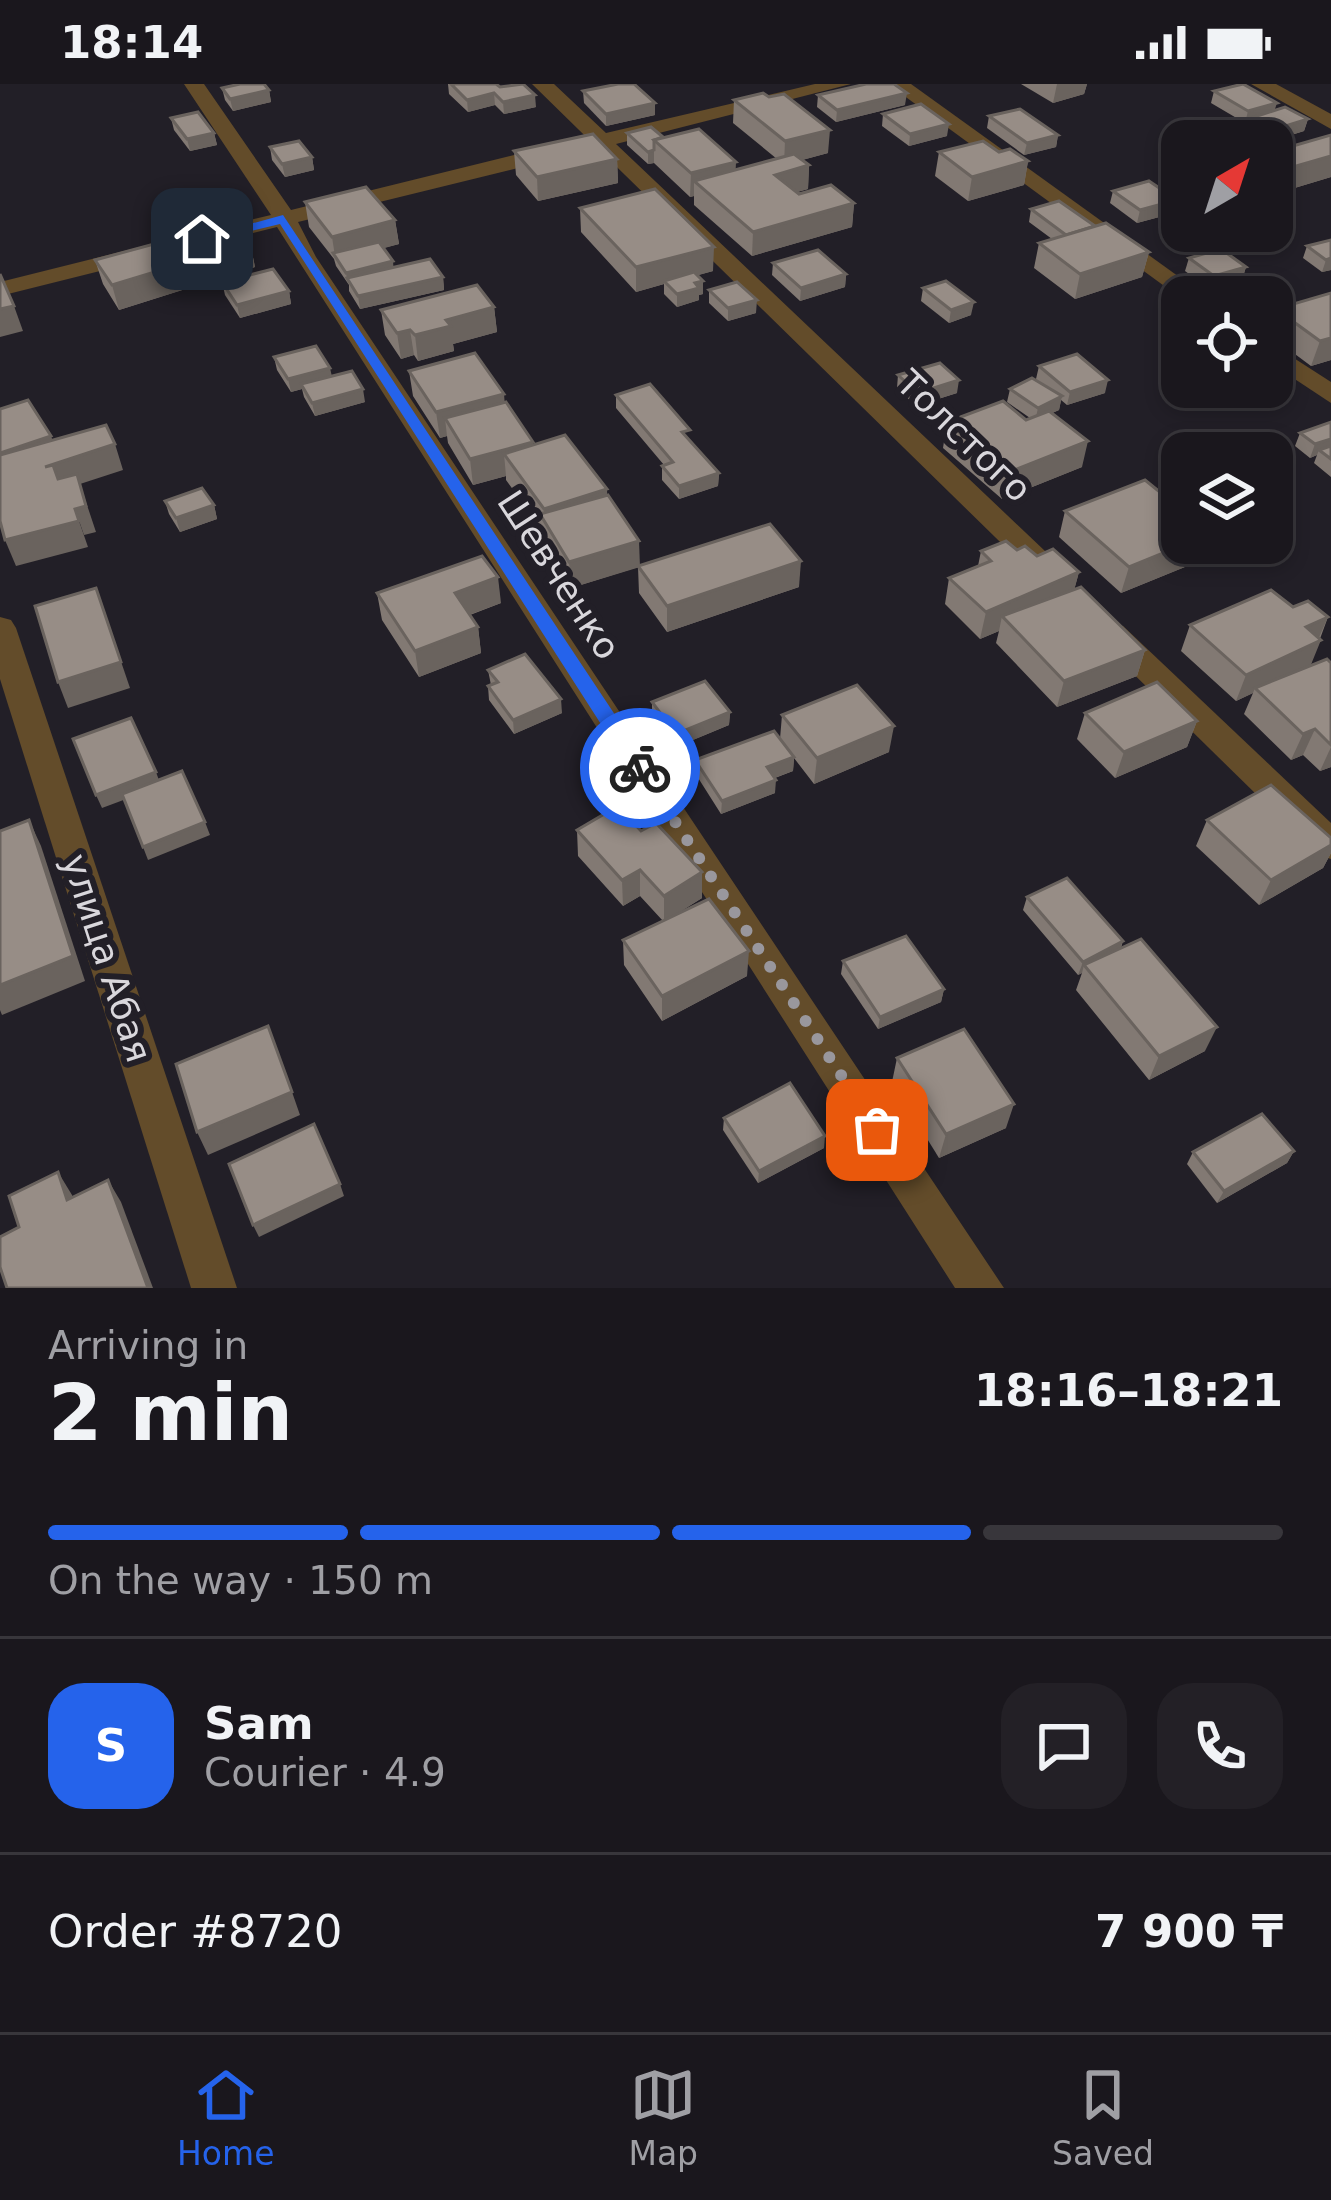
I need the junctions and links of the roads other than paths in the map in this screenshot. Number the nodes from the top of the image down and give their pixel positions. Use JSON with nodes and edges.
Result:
{"nodes":[{"id":1,"x":194,"y":84,"type":"edge"},
{"id":2,"x":542,"y":84,"type":"edge"},
{"id":3,"x":841,"y":84,"type":"edge"},
{"id":4,"x":898,"y":84,"type":"edge"},
{"id":5,"x":1261,"y":84,"type":"edge"},
{"id":6,"x":1331,"y":123,"type":"edge"},
{"id":7,"x":602,"y":140,"type":"junction"},
{"id":8,"x":283,"y":219,"type":"junction"},
{"id":9,"x":1166,"y":276,"type":"edge"},
{"id":10,"x":0,"y":289,"type":"edge"},
{"id":11,"x":1293,"y":367,"type":"edge"},
{"id":12,"x":1331,"y":395,"type":"edge"},
{"id":13,"x":0,"y":628,"type":"edge"},
{"id":14,"x":1331,"y":845,"type":"edge"},
{"id":15,"x":214,"y":1288,"type":"edge"},
{"id":16,"x":981,"y":1288,"type":"edge"}],
"edges":[{"from":1,"to":8,"type":"street","name":"Шевченко"},
{"from":2,"to":7,"type":"street","name":"Толстого"},
{"from":3,"to":7,"type":"street"},
{"from":4,"to":9,"type":"street"},
{"from":5,"to":6,"type":"street"},
{"from":7,"to":8,"type":"street"},
{"from":7,"to":14,"type":"street","name":"Толстого"},
{"from":8,"to":10,"type":"street"},
{"from":8,"to":16,"type":"street","name":"Шевченко"},
{"from":11,"to":12,"type":"street"},
{"from":13,"to":15,"type":"street","name":"улица Абая"}]}
